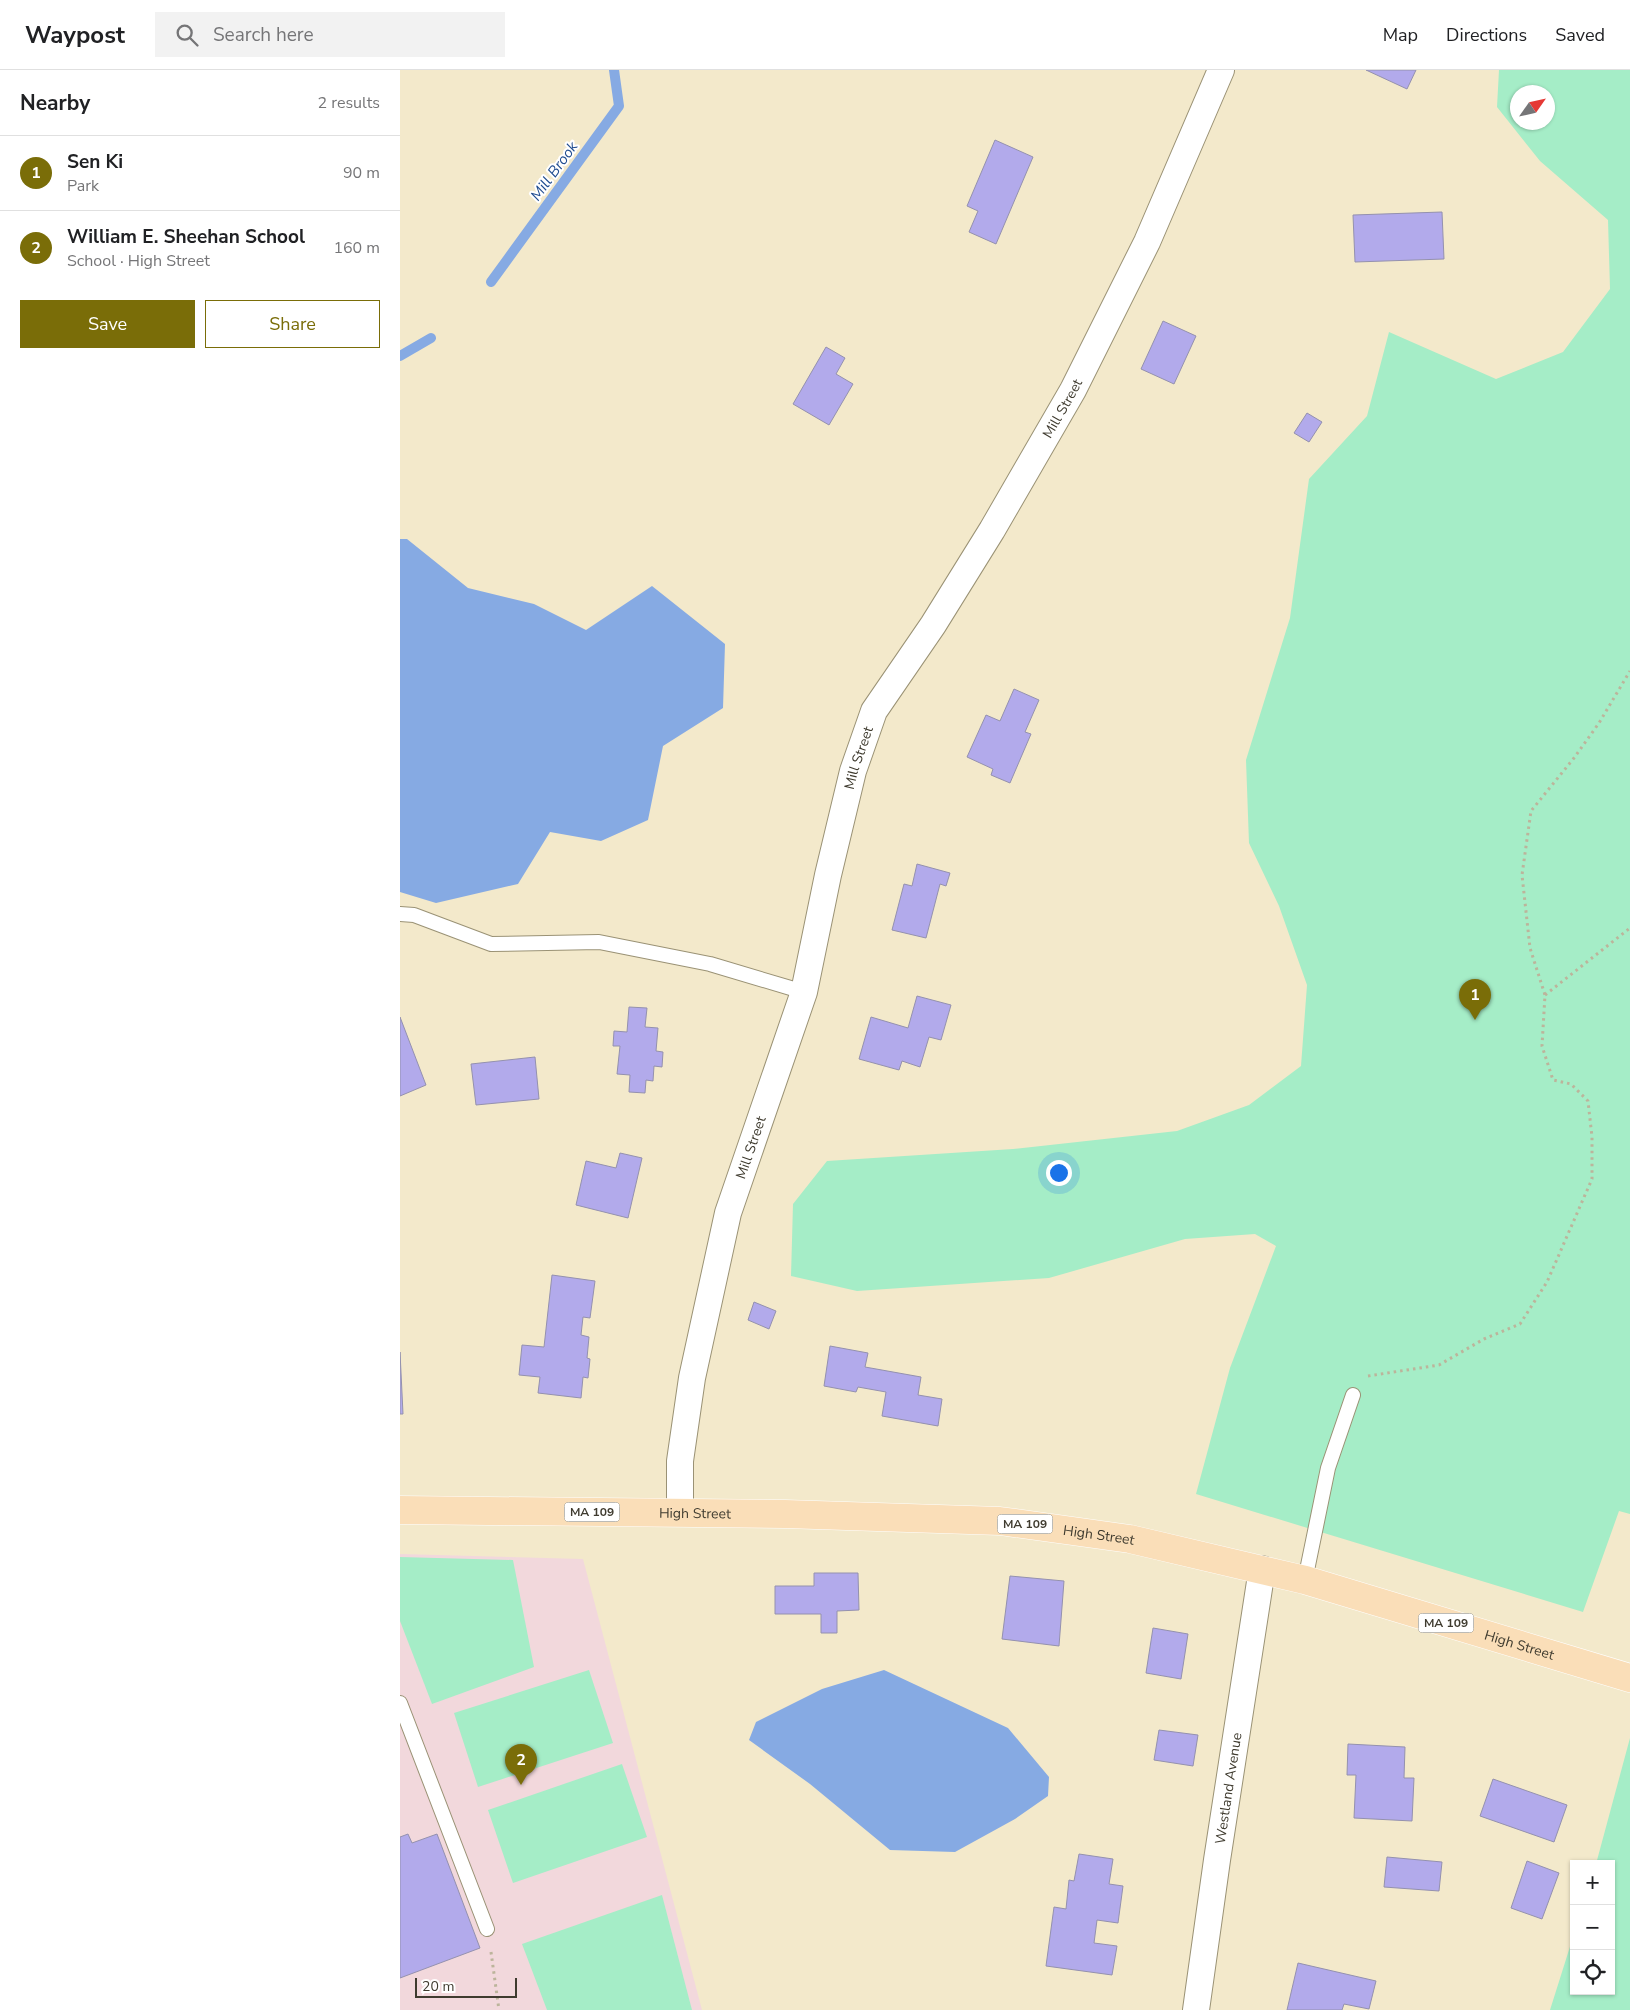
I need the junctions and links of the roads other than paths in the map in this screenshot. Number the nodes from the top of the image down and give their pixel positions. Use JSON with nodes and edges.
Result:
{"nodes":[{"id":1,"x":1221,"y":70,"type":"edge"},
{"id":2,"x":400,"y":914,"type":"edge"},
{"id":3,"x":804,"y":992,"type":"junction"},
{"id":4,"x":1353,"y":1395,"type":"road end"},
{"id":5,"x":400,"y":1510,"type":"edge"},
{"id":6,"x":680,"y":1513,"type":"junction"},
{"id":7,"x":1262,"y":1569,"type":"junction"},
{"id":8,"x":1305,"y":1580,"type":"junction"},
{"id":9,"x":1630,"y":1678,"type":"edge"},
{"id":10,"x":400,"y":1703,"type":"edge"},
{"id":11,"x":487,"y":1929,"type":"road end"},
{"id":12,"x":1196,"y":2010,"type":"edge"}],
"edges":[{"from":1,"to":3,"type":"street","name":"Mill Street"},
{"from":2,"to":3,"type":"lane"},
{"from":3,"to":6,"type":"street","name":"Mill Street"},
{"from":4,"to":8,"type":"lane"},
{"from":5,"to":6,"type":"main road","name":"High Street","number":"MA 109"},
{"from":6,"to":7,"type":"main road","name":"High Street","number":"MA 109"},
{"from":7,"to":8,"type":"main road","name":"High Street","number":"MA 109"},
{"from":7,"to":12,"type":"street","name":"Westland Avenue"},
{"from":8,"to":9,"type":"main road","name":"High Street","number":"MA 109"},
{"from":10,"to":11,"type":"lane"}]}
